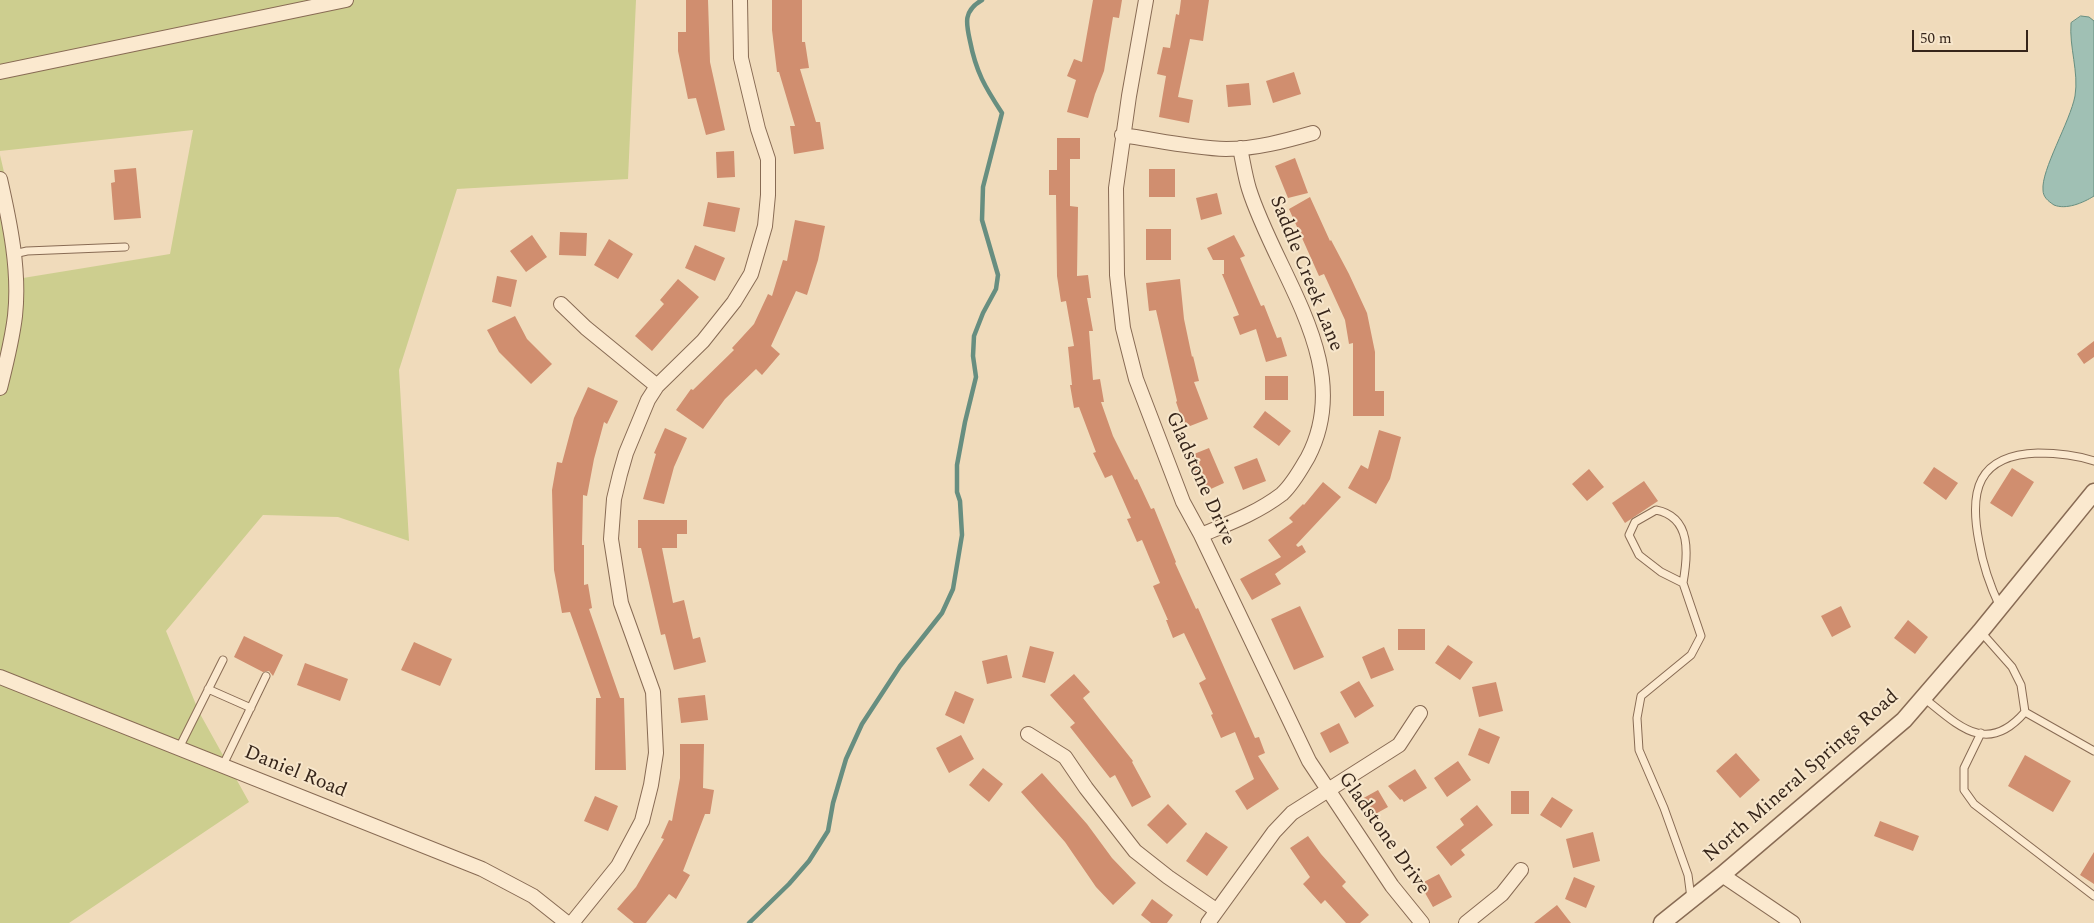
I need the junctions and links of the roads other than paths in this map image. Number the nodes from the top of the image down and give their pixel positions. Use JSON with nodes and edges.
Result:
{"nodes":[{"id":1,"x":346,"y":0,"type":"edge"},
{"id":2,"x":740,"y":0,"type":"edge"},
{"id":3,"x":1146,"y":0,"type":"edge"},
{"id":4,"x":0,"y":72,"type":"edge"},
{"id":5,"x":1314,"y":133,"type":"dead end"},
{"id":6,"x":1122,"y":135,"type":"junction"},
{"id":7,"x":1240,"y":148,"type":"junction"},
{"id":8,"x":0,"y":179,"type":"edge"},
{"id":9,"x":125,"y":247,"type":"dead end"},
{"id":10,"x":14,"y":254,"type":"junction"},
{"id":11,"x":561,"y":304,"type":"dead end"},
{"id":12,"x":657,"y":386,"type":"junction"},
{"id":13,"x":0,"y":388,"type":"edge"},
{"id":14,"x":2094,"y":461,"type":"edge"},
{"id":15,"x":2094,"y":492,"type":"edge"},
{"id":16,"x":1202,"y":535,"type":"junction"},
{"id":17,"x":1683,"y":583,"type":"junction"},
{"id":18,"x":2000,"y":608,"type":"junction"},
{"id":19,"x":1980,"y":632,"type":"junction"},
{"id":20,"x":223,"y":660,"type":"dead end"},
{"id":21,"x":266,"y":676,"type":"dead end"},
{"id":22,"x":0,"y":677,"type":"edge"},
{"id":23,"x":208,"y":689,"type":"junction"},
{"id":24,"x":1924,"y":698,"type":"junction"},
{"id":25,"x":251,"y":708,"type":"junction"},
{"id":26,"x":2025,"y":712,"type":"junction"},
{"id":27,"x":1420,"y":713,"type":"dead end"},
{"id":28,"x":1981,"y":733,"type":"junction"},
{"id":29,"x":1028,"y":734,"type":"dead end"},
{"id":30,"x":179,"y":748,"type":"junction"},
{"id":31,"x":2094,"y":751,"type":"edge"},
{"id":32,"x":223,"y":765,"type":"junction"},
{"id":33,"x":1327,"y":791,"type":"junction"},
{"id":34,"x":1522,"y":870,"type":"dead end"},
{"id":35,"x":1722,"y":875,"type":"junction"},
{"id":36,"x":2094,"y":896,"type":"edge"},
{"id":37,"x":1691,"y":898,"type":"junction"},
{"id":38,"x":1216,"y":910,"type":"junction"},
{"id":39,"x":567,"y":923,"type":"edge"},
{"id":40,"x":572,"y":923,"type":"edge"},
{"id":41,"x":1208,"y":923,"type":"edge"},
{"id":42,"x":1422,"y":923,"type":"edge"},
{"id":43,"x":1466,"y":923,"type":"edge"},
{"id":44,"x":1662,"y":923,"type":"edge"},
{"id":45,"x":1793,"y":923,"type":"edge"}],
"edges":[{"from":1,"to":4,"type":"street"},
{"from":2,"to":12,"type":"street"},
{"from":3,"to":6,"type":"street","name":"Gladstone Drive"},
{"from":5,"to":7,"type":"street"},
{"from":6,"to":7,"type":"street"},
{"from":6,"to":16,"type":"street","name":"Gladstone Drive"},
{"from":7,"to":16,"type":"street","name":"Saddle Creek Lane"},
{"from":8,"to":10,"type":"street"},
{"from":9,"to":10,"type":"lane"},
{"from":10,"to":13,"type":"street"},
{"from":11,"to":12,"type":"street"},
{"from":12,"to":40,"type":"street"},
{"from":14,"to":18,"type":"lane"},
{"from":15,"to":18,"type":"street","name":"North Mineral Springs Road"},
{"from":16,"to":33,"type":"street","name":"Gladstone Drive"},
{"from":17,"to":17,"type":"lane"},
{"from":17,"to":37,"type":"lane"},
{"from":18,"to":19,"type":"street","name":"North Mineral Springs Road"},
{"from":19,"to":24,"type":"street","name":"North Mineral Springs Road"},
{"from":19,"to":26,"type":"lane"},
{"from":20,"to":23,"type":"lane"},
{"from":21,"to":25,"type":"lane"},
{"from":22,"to":30,"type":"street","name":"Daniel Road"},
{"from":23,"to":25,"type":"lane"},
{"from":23,"to":30,"type":"lane"},
{"from":24,"to":28,"type":"lane"},
{"from":24,"to":35,"type":"street","name":"North Mineral Springs Road"},
{"from":25,"to":32,"type":"lane"},
{"from":26,"to":28,"type":"lane"},
{"from":26,"to":31,"type":"lane"},
{"from":27,"to":33,"type":"street"},
{"from":28,"to":36,"type":"lane"},
{"from":29,"to":38,"type":"street"},
{"from":30,"to":32,"type":"street","name":"Daniel Road"},
{"from":32,"to":39,"type":"street","name":"Daniel Road"},
{"from":33,"to":38,"type":"street"},
{"from":33,"to":42,"type":"street","name":"Gladstone Drive"},
{"from":34,"to":43,"type":"street"},
{"from":35,"to":37,"type":"street","name":"North Mineral Springs Road"},
{"from":35,"to":45,"type":"street"},
{"from":37,"to":44,"type":"street","name":"North Mineral Springs Road"},
{"from":38,"to":41,"type":"street"}]}
